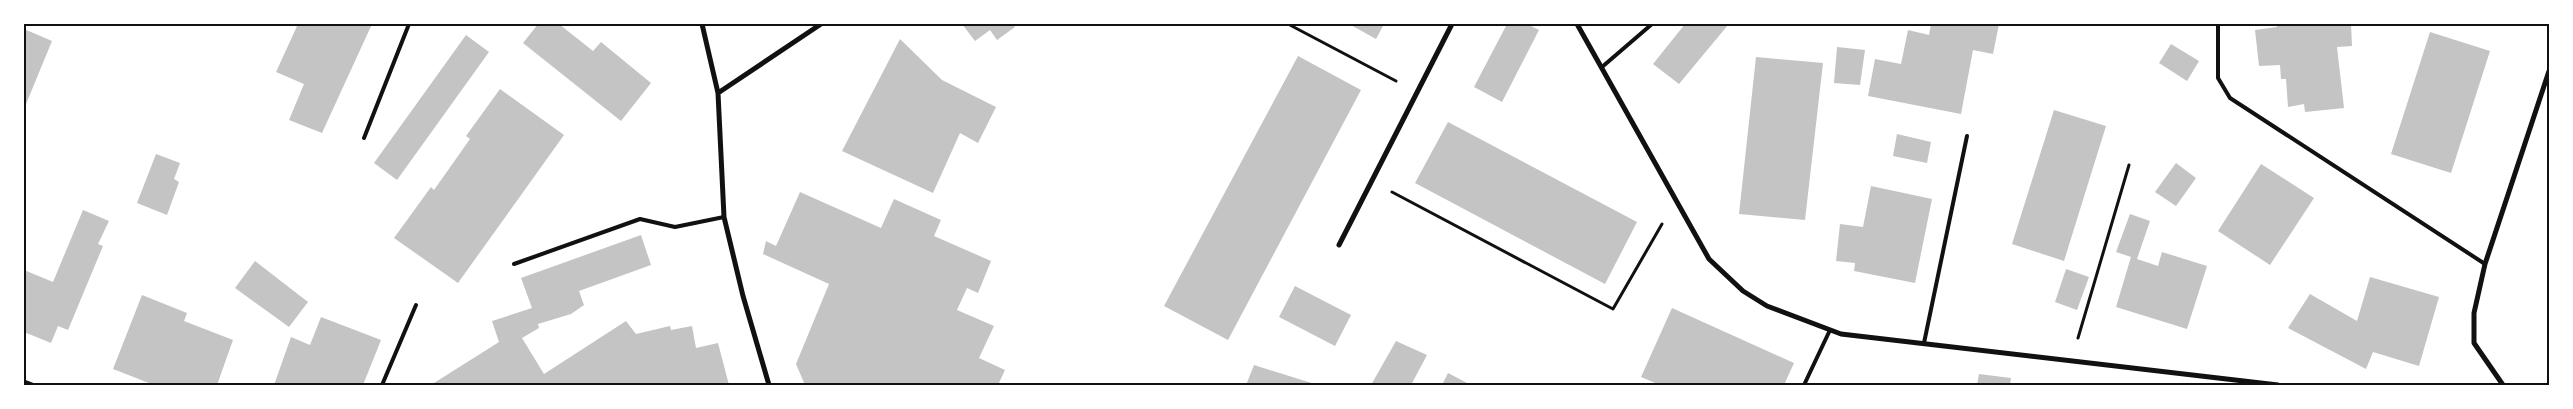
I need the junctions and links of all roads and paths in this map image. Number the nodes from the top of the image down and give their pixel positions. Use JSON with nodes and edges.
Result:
{"nodes":[{"id":1,"x":409,"y":24,"type":"edge"},
{"id":2,"x":702,"y":24,"type":"edge"},
{"id":3,"x":821,"y":24,"type":"edge"},
{"id":4,"x":1288,"y":24,"type":"edge"},
{"id":5,"x":1452,"y":24,"type":"edge"},
{"id":6,"x":1577,"y":24,"type":"edge"},
{"id":7,"x":1652,"y":24,"type":"edge"},
{"id":8,"x":2218,"y":24,"type":"edge"},
{"id":9,"x":1602,"y":67,"type":"junction"},
{"id":10,"x":2549,"y":71,"type":"edge"},
{"id":11,"x":1416,"y":92,"type":"junction"},
{"id":12,"x":718,"y":93,"type":"junction"},
{"id":13,"x":1967,"y":136,"type":"dead end"},
{"id":14,"x":364,"y":138,"type":"dead end"},
{"id":15,"x":2129,"y":165,"type":"dead end"},
{"id":16,"x":1371,"y":181,"type":"junction"},
{"id":17,"x":1676,"y":200,"type":"junction"},
{"id":18,"x":724,"y":216,"type":"junction"},
{"id":19,"x":1339,"y":245,"type":"dead end"},
{"id":20,"x":514,"y":264,"type":"dead end"},
{"id":21,"x":2485,"y":264,"type":"junction"},
{"id":22,"x":416,"y":305,"type":"dead end"},
{"id":23,"x":1830,"y":330,"type":"junction"},
{"id":24,"x":1924,"y":343,"type":"junction"},
{"id":25,"x":2072,"y":360,"type":"junction"},
{"id":26,"x":24,"y":382,"type":"edge"},
{"id":27,"x":32,"y":385,"type":"edge"},
{"id":28,"x":382,"y":385,"type":"edge"},
{"id":29,"x":769,"y":385,"type":"edge"},
{"id":30,"x":1804,"y":385,"type":"edge"},
{"id":31,"x":2278,"y":385,"type":"edge"},
{"id":32,"x":2504,"y":385,"type":"edge"}],
"edges":[{"from":1,"to":14,"type":"lane"},
{"from":2,"to":12,"type":"street"},
{"from":3,"to":12,"type":"street"},
{"from":4,"to":11,"type":"path"},
{"from":5,"to":11,"type":"street"},
{"from":6,"to":9,"type":"street"},
{"from":7,"to":9,"type":"lane"},
{"from":8,"to":21,"type":"lane"},
{"from":9,"to":17,"type":"street"},
{"from":10,"to":21,"type":"street"},
{"from":11,"to":16,"type":"street"},
{"from":12,"to":18,"type":"street"},
{"from":13,"to":24,"type":"lane"},
{"from":15,"to":25,"type":"path"},
{"from":16,"to":17,"type":"path"},
{"from":16,"to":19,"type":"street"},
{"from":17,"to":23,"type":"street"},
{"from":18,"to":20,"type":"lane"},
{"from":18,"to":29,"type":"street"},
{"from":21,"to":32,"type":"street"},
{"from":22,"to":28,"type":"lane"},
{"from":23,"to":24,"type":"street"},
{"from":23,"to":30,"type":"lane"},
{"from":24,"to":25,"type":"street"},
{"from":25,"to":31,"type":"street"},
{"from":26,"to":27,"type":"street"}]}
